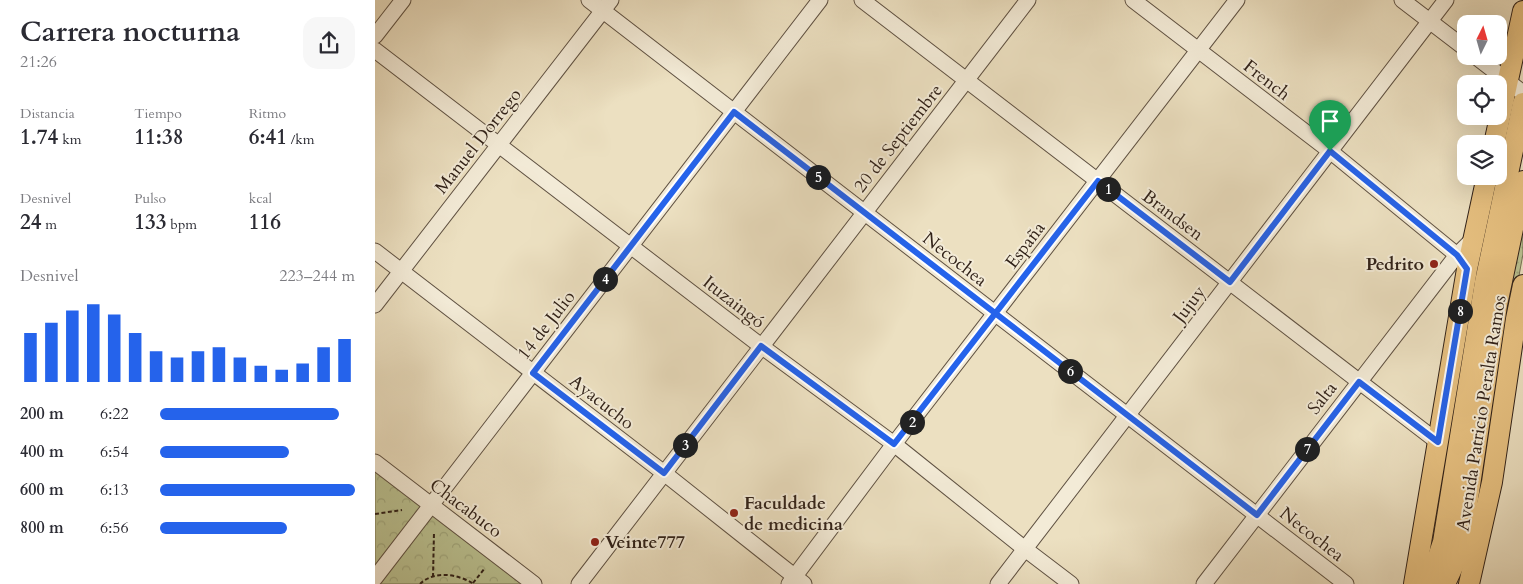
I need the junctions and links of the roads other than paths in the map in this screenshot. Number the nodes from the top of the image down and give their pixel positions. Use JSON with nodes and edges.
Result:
{"nodes":[{"id":1,"x":403,"y":0,"type":"edge"},
{"id":2,"x":589,"y":0,"type":"edge"},
{"id":3,"x":820,"y":0,"type":"edge"},
{"id":4,"x":862,"y":0,"type":"edge"},
{"id":5,"x":1028,"y":0,"type":"edge"},
{"id":6,"x":1133,"y":0,"type":"edge"},
{"id":7,"x":1237,"y":0,"type":"edge"},
{"id":8,"x":1402,"y":0,"type":"edge"},
{"id":9,"x":1446,"y":0,"type":"edge"},
{"id":10,"x":607,"y":5,"type":"edge"},
{"id":11,"x":1523,"y":11,"type":"edge"},
{"id":12,"x":1429,"y":21,"type":"junction"},
{"id":13,"x":375,"y":36,"type":"edge"},
{"id":14,"x":1457,"y":43,"type":"edge"},
{"id":15,"x":375,"y":50,"type":"edge"},
{"id":16,"x":1198,"y":50,"type":"junction"},
{"id":17,"x":1487,"y":65,"type":"edge"},
{"id":18,"x":1499,"y":75,"type":"edge"},
{"id":19,"x":966,"y":80,"type":"junction"},
{"id":20,"x":1507,"y":81,"type":"joint"},
{"id":21,"x":1523,"y":93,"type":"edge"},
{"id":22,"x":1523,"y":103,"type":"edge"},
{"id":23,"x":734,"y":112,"type":"junction"},
{"id":24,"x":499,"y":145,"type":"junction"},
{"id":25,"x":1330,"y":151,"type":"junction"},
{"id":26,"x":1098,"y":181,"type":"junction"},
{"id":27,"x":1523,"y":181,"type":"edge"},
{"id":28,"x":1485,"y":185,"type":"edge"},
{"id":29,"x":864,"y":212,"type":"junction"},
{"id":30,"x":631,"y":246,"type":"junction"},
{"id":31,"x":375,"y":251,"type":"edge"},
{"id":32,"x":1462,"y":262,"type":"junction"},
{"id":33,"x":401,"y":271,"type":"junction"},
{"id":34,"x":1230,"y":282,"type":"junction"},
{"id":35,"x":1523,"y":285,"type":"edge"},
{"id":36,"x":375,"y":305,"type":"edge"},
{"id":37,"x":996,"y":314,"type":"junction"},
{"id":38,"x":761,"y":346,"type":"junction"},
{"id":39,"x":533,"y":373,"type":"junction"},
{"id":40,"x":1359,"y":382,"type":"junction"},
{"id":41,"x":1127,"y":415,"type":"junction"},
{"id":42,"x":1481,"y":420,"type":"junction"},
{"id":43,"x":1438,"y":442,"type":"junction"},
{"id":44,"x":894,"y":444,"type":"junction"},
{"id":45,"x":375,"y":462,"type":"edge"},
{"id":46,"x":664,"y":473,"type":"junction"},
{"id":47,"x":1492,"y":482,"type":"junction"},
{"id":48,"x":431,"y":505,"type":"junction"},
{"id":49,"x":1257,"y":515,"type":"junction"},
{"id":50,"x":1025,"y":549,"type":"junction"},
{"id":51,"x":1473,"y":564,"type":"junction"},
{"id":52,"x":375,"y":578,"type":"edge"},
{"id":53,"x":796,"y":582,"type":"edge"},
{"id":54,"x":534,"y":584,"type":"edge"},
{"id":55,"x":579,"y":584,"type":"edge"},
{"id":56,"x":998,"y":584,"type":"edge"},
{"id":57,"x":1071,"y":584,"type":"edge"},
{"id":58,"x":1204,"y":584,"type":"edge"},
{"id":59,"x":1346,"y":584,"type":"edge"},
{"id":60,"x":1414,"y":584,"type":"edge"},
{"id":61,"x":1424,"y":584,"type":"edge"},
{"id":62,"x":1445,"y":584,"type":"edge"},
{"id":63,"x":1451,"y":584,"type":"edge"},
{"id":64,"x":1469,"y":584,"type":"edge"}],
"edges":[{"from":1,"to":13,"type":"street"},
{"from":2,"to":10,"type":"street","name":"Necochea"},
{"from":3,"to":23,"type":"street","name":"14 de Julio"},
{"from":4,"to":19,"type":"street","name":"Brandsen"},
{"from":5,"to":19,"type":"street","name":"20 de Septiembre"},
{"from":6,"to":16,"type":"street","name":"French"},
{"from":7,"to":16,"type":"street","name":"España"},
{"from":8,"to":12,"type":"street"},
{"from":9,"to":12,"type":"street","name":"Jujuy"},
{"from":10,"to":23,"type":"street","name":"Necochea"},
{"from":10,"to":24,"type":"street","name":"Manuel Dorrego"},
{"from":11,"to":20,"type":"main road"},
{"from":12,"to":14,"type":"street"},
{"from":12,"to":25,"type":"street","name":"Jujuy"},
{"from":15,"to":24,"type":"street","name":"Ituzaingó"},
{"from":16,"to":25,"type":"street","name":"French"},
{"from":16,"to":26,"type":"street","name":"España"},
{"from":17,"to":18,"type":"street"},
{"from":19,"to":26,"type":"street","name":"Brandsen"},
{"from":19,"to":29,"type":"street","name":"20 de Septiembre"},
{"from":20,"to":21,"type":"street"},
{"from":22,"to":61,"type":"main road","name":"Avenida Patricio Peralta Ramos"},
{"from":23,"to":29,"type":"street","name":"Necochea"},
{"from":23,"to":30,"type":"street","name":"14 de Julio"},
{"from":24,"to":30,"type":"street","name":"Ituzaingó"},
{"from":24,"to":33,"type":"street","name":"Manuel Dorrego"},
{"from":25,"to":32,"type":"street","name":"French"},
{"from":25,"to":34,"type":"street","name":"Jujuy"},
{"from":26,"to":34,"type":"street","name":"Brandsen"},
{"from":26,"to":37,"type":"street","name":"España"},
{"from":27,"to":42,"type":"main road","name":"Avenida Patricio Peralta Ramos"},
{"from":28,"to":32,"type":"main road","name":"Avenida Patricio Peralta Ramos"},
{"from":29,"to":37,"type":"street","name":"Necochea"},
{"from":29,"to":38,"type":"street","name":"20 de Septiembre"},
{"from":30,"to":38,"type":"street","name":"Ituzaingó"},
{"from":30,"to":39,"type":"street","name":"14 de Julio"},
{"from":31,"to":33,"type":"street","name":"Ayacucho"},
{"from":32,"to":40,"type":"street","name":"Salta"},
{"from":32,"to":43,"type":"main road","name":"Avenida Patricio Peralta Ramos"},
{"from":33,"to":36,"type":"street","name":"Manuel Dorrego"},
{"from":33,"to":39,"type":"street","name":"Ayacucho"},
{"from":34,"to":40,"type":"street","name":"Brandsen"},
{"from":34,"to":41,"type":"street","name":"Jujuy"},
{"from":35,"to":47,"type":"main road","name":"Avenida Patricio Peralta Ramos"},
{"from":37,"to":41,"type":"street","name":"Necochea"},
{"from":37,"to":44,"type":"street","name":"España"},
{"from":38,"to":44,"type":"street","name":"Ituzaingó"},
{"from":38,"to":46,"type":"street","name":"20 de Septiembre"},
{"from":39,"to":46,"type":"street","name":"Ayacucho"},
{"from":39,"to":48,"type":"street","name":"14 de Julio"},
{"from":40,"to":43,"type":"street","name":"Brandsen"},
{"from":40,"to":49,"type":"street","name":"Salta"},
{"from":41,"to":49,"type":"street","name":"Necochea"},
{"from":41,"to":50,"type":"street","name":"Jujuy"},
{"from":42,"to":47,"type":"main road"},
{"from":42,"to":62,"type":"main road","name":"Avenida Patricio Peralta Ramos"},
{"from":43,"to":60,"type":"main road","name":"Avenida Patricio Peralta Ramos"},
{"from":44,"to":50,"type":"street","name":"Ituzaingó"},
{"from":44,"to":53,"type":"street","name":"España"},
{"from":45,"to":48,"type":"street","name":"Chacabuco"},
{"from":46,"to":53,"type":"street","name":"Ayacucho"},
{"from":46,"to":55,"type":"street","name":"20 de Septiembre"},
{"from":47,"to":51,"type":"main road","name":"Avenida Patricio Peralta Ramos"},
{"from":48,"to":52,"type":"street","name":"14 de Julio"},
{"from":48,"to":54,"type":"street","name":"Chacabuco"},
{"from":49,"to":58,"type":"street","name":"Salta"},
{"from":49,"to":59,"type":"street","name":"Necochea"},
{"from":50,"to":56,"type":"street","name":"Jujuy"},
{"from":50,"to":57,"type":"street","name":"Ituzaingó"},
{"from":51,"to":63,"type":"main road"},
{"from":51,"to":64,"type":"main road","name":"Avenida Patricio Peralta Ramos"}]}
